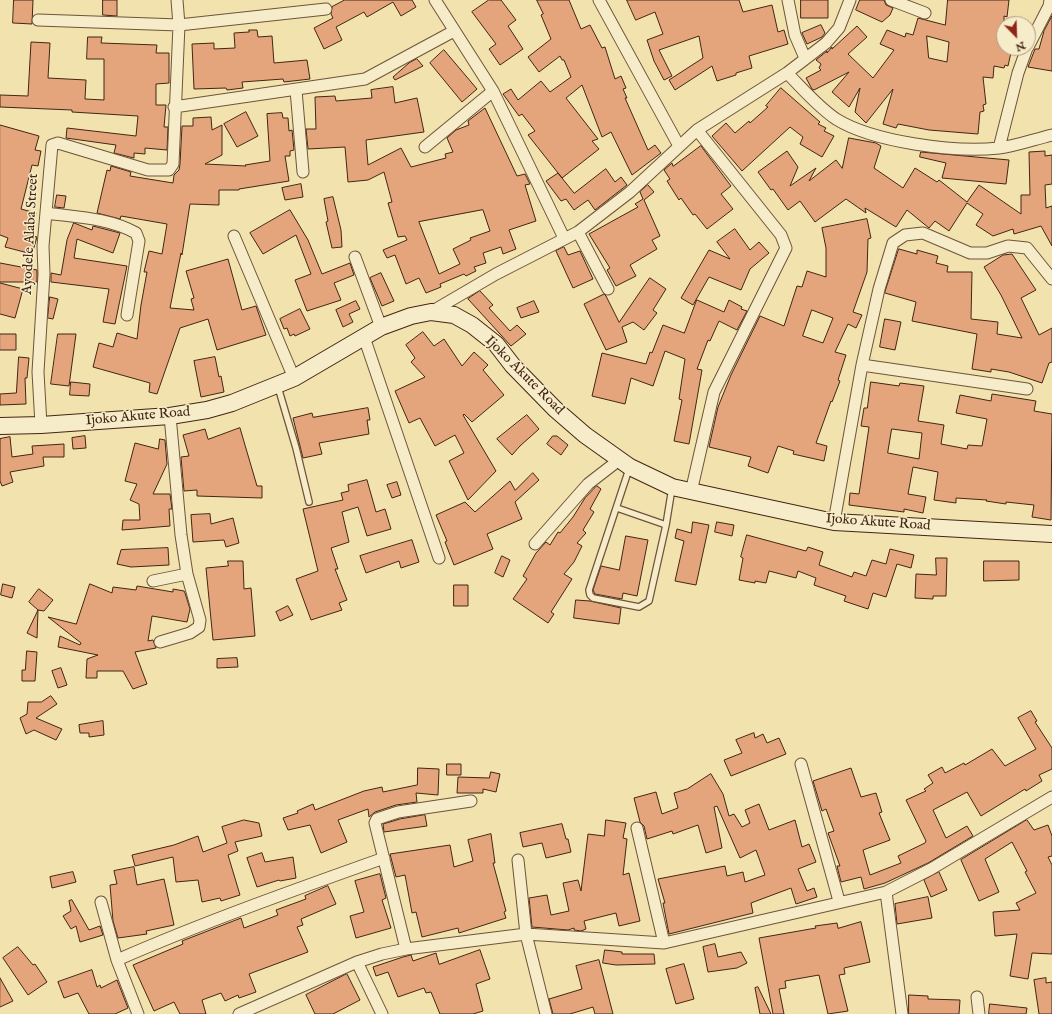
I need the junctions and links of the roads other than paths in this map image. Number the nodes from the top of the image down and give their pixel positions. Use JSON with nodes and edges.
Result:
{"nodes":[{"id":1,"x":177,"y":0,"type":"edge"},
{"id":2,"x":435,"y":0,"type":"edge"},
{"id":3,"x":599,"y":0,"type":"edge"},
{"id":4,"x":788,"y":0,"type":"edge"},
{"id":5,"x":850,"y":0,"type":"edge"},
{"id":6,"x":891,"y":0,"type":"edge"},
{"id":7,"x":1050,"y":0,"type":"edge"},
{"id":8,"x":326,"y":9,"type":"dead end"},
{"id":9,"x":925,"y":13,"type":"dead end"},
{"id":10,"x":38,"y":20,"type":"dead end"},
{"id":11,"x":179,"y":25,"type":"junction"},
{"id":12,"x":454,"y":31,"type":"junction"},
{"id":13,"x":1036,"y":31,"type":"edge"},
{"id":14,"x":1025,"y":56,"type":"edge"},
{"id":15,"x":805,"y":58,"type":"junction"},
{"id":16,"x":787,"y":73,"type":"junction"},
{"id":17,"x":296,"y":90,"type":"junction"},
{"id":18,"x":493,"y":92,"type":"junction"},
{"id":19,"x":174,"y":107,"type":"junction"},
{"id":20,"x":697,"y":130,"type":"junction"},
{"id":21,"x":1052,"y":135,"type":"edge"},
{"id":22,"x":678,"y":146,"type":"junction"},
{"id":23,"x":426,"y":147,"type":"dead end"},
{"id":24,"x":999,"y":148,"type":"junction"},
{"id":25,"x":303,"y":172,"type":"dead end"},
{"id":26,"x":46,"y":213,"type":"junction"},
{"id":27,"x":578,"y":232,"type":"junction"},
{"id":28,"x":234,"y":236,"type":"dead end"},
{"id":29,"x":564,"y":238,"type":"junction"},
{"id":30,"x":355,"y":257,"type":"dead end"},
{"id":31,"x":1052,"y":279,"type":"edge"},
{"id":32,"x":608,"y":290,"type":"dead end"},
{"id":33,"x":431,"y":312,"type":"junction"},
{"id":34,"x":127,"y":315,"type":"dead end"},
{"id":35,"x":381,"y":327,"type":"junction"},
{"id":36,"x":364,"y":337,"type":"junction"},
{"id":37,"x":862,"y":365,"type":"junction"},
{"id":38,"x":294,"y":378,"type":"junction"},
{"id":39,"x":277,"y":385,"type":"junction"},
{"id":40,"x":1027,"y":389,"type":"dead end"},
{"id":41,"x":170,"y":416,"type":"junction"},
{"id":42,"x":41,"y":425,"type":"junction"},
{"id":43,"x":0,"y":426,"type":"edge"},
{"id":44,"x":625,"y":463,"type":"junction"},
{"id":45,"x":672,"y":487,"type":"junction"},
{"id":46,"x":691,"y":492,"type":"junction"},
{"id":47,"x":309,"y":502,"type":"dead end"},
{"id":48,"x":617,"y":508,"type":"junction"},
{"id":49,"x":834,"y":522,"type":"junction"},
{"id":50,"x":666,"y":525,"type":"junction"},
{"id":51,"x":1052,"y":534,"type":"edge"},
{"id":52,"x":535,"y":544,"type":"dead end"},
{"id":53,"x":439,"y":558,"type":"dead end"},
{"id":54,"x":187,"y":574,"type":"junction"},
{"id":55,"x":153,"y":581,"type":"dead end"},
{"id":56,"x":160,"y":642,"type":"dead end"},
{"id":57,"x":801,"y":764,"type":"dead end"},
{"id":58,"x":471,"y":801,"type":"dead end"},
{"id":59,"x":1051,"y":801,"type":"edge"},
{"id":60,"x":637,"y":828,"type":"dead end"},
{"id":61,"x":384,"y":858,"type":"junction"},
{"id":62,"x":518,"y":860,"type":"dead end"},
{"id":63,"x":886,"y":892,"type":"junction"},
{"id":64,"x":839,"y":901,"type":"junction"},
{"id":65,"x":101,"y":902,"type":"dead end"},
{"id":66,"x":526,"y":934,"type":"junction"},
{"id":67,"x":664,"y":942,"type":"junction"},
{"id":68,"x":406,"y":949,"type":"junction"},
{"id":69,"x":117,"y":960,"type":"junction"},
{"id":70,"x":357,"y":962,"type":"junction"},
{"id":71,"x":977,"y":998,"type":"dead end"},
{"id":72,"x":138,"y":1014,"type":"edge"},
{"id":73,"x":239,"y":1014,"type":"edge"},
{"id":74,"x":382,"y":1014,"type":"edge"},
{"id":75,"x":546,"y":1014,"type":"edge"},
{"id":76,"x":902,"y":1014,"type":"edge"},
{"id":77,"x":979,"y":1014,"type":"edge"}],
"edges":[{"from":1,"to":11,"type":"street","name":"Ayodele Alaba Street"},
{"from":2,"to":12,"type":"street"},
{"from":3,"to":22,"type":"street"},
{"from":4,"to":15,"type":"street"},
{"from":5,"to":15,"type":"street"},
{"from":6,"to":9,"type":"street"},
{"from":7,"to":13,"type":"street"},
{"from":8,"to":11,"type":"street"},
{"from":10,"to":11,"type":"street"},
{"from":11,"to":19,"type":"street","name":"Ayodele Alaba Street"},
{"from":12,"to":17,"type":"street"},
{"from":12,"to":18,"type":"street"},
{"from":14,"to":24,"type":"street"},
{"from":15,"to":16,"type":"street"},
{"from":16,"to":20,"type":"street"},
{"from":16,"to":24,"type":"street"},
{"from":17,"to":19,"type":"street"},
{"from":17,"to":25,"type":"street"},
{"from":18,"to":23,"type":"street"},
{"from":18,"to":29,"type":"street"},
{"from":19,"to":26,"type":"street","name":"Ayodele Alaba Street"},
{"from":20,"to":22,"type":"street"},
{"from":20,"to":46,"type":"street"},
{"from":21,"to":24,"type":"street"},
{"from":22,"to":27,"type":"street"},
{"from":26,"to":34,"type":"street"},
{"from":26,"to":42,"type":"street","name":"Ayodele Alaba Street"},
{"from":27,"to":29,"type":"street"},
{"from":27,"to":32,"type":"street"},
{"from":28,"to":38,"type":"street"},
{"from":29,"to":33,"type":"street"},
{"from":30,"to":35,"type":"street"},
{"from":31,"to":37,"type":"street"},
{"from":33,"to":35,"type":"main road","name":"Ijoko Akute Road"},
{"from":33,"to":44,"type":"main road","name":"Ijoko Akute Road"},
{"from":35,"to":36,"type":"main road","name":"Ijoko Akute Road"},
{"from":36,"to":38,"type":"main road","name":"Ijoko Akute Road"},
{"from":36,"to":53,"type":"street"},
{"from":37,"to":40,"type":"street"},
{"from":37,"to":49,"type":"street"},
{"from":38,"to":39,"type":"main road","name":"Ijoko Akute Road"},
{"from":39,"to":41,"type":"main road","name":"Ijoko Akute Road"},
{"from":39,"to":47,"type":"lane"},
{"from":41,"to":42,"type":"main road","name":"Ijoko Akute Road"},
{"from":41,"to":54,"type":"street"},
{"from":42,"to":43,"type":"main road","name":"Ijoko Akute Road"},
{"from":44,"to":45,"type":"main road","name":"Ijoko Akute Road"},
{"from":44,"to":48,"type":"lane"},
{"from":44,"to":52,"type":"street"},
{"from":45,"to":46,"type":"main road","name":"Ijoko Akute Road"},
{"from":45,"to":50,"type":"lane"},
{"from":46,"to":49,"type":"main road","name":"Ijoko Akute Road"},
{"from":48,"to":50,"type":"lane"},
{"from":48,"to":50,"type":"lane"},
{"from":49,"to":51,"type":"main road","name":"Ijoko Akute Road"},
{"from":54,"to":55,"type":"street"},
{"from":54,"to":56,"type":"street"},
{"from":57,"to":64,"type":"street"},
{"from":58,"to":61,"type":"street"},
{"from":59,"to":63,"type":"street"},
{"from":60,"to":67,"type":"street"},
{"from":61,"to":68,"type":"street"},
{"from":61,"to":69,"type":"street"},
{"from":62,"to":66,"type":"street"},
{"from":63,"to":64,"type":"street"},
{"from":63,"to":76,"type":"street"},
{"from":64,"to":67,"type":"street"},
{"from":65,"to":69,"type":"street"},
{"from":66,"to":67,"type":"street"},
{"from":66,"to":68,"type":"street"},
{"from":66,"to":75,"type":"street"},
{"from":68,"to":70,"type":"street"},
{"from":69,"to":72,"type":"street"},
{"from":70,"to":73,"type":"street"},
{"from":70,"to":74,"type":"street"},
{"from":71,"to":77,"type":"street"}]}
